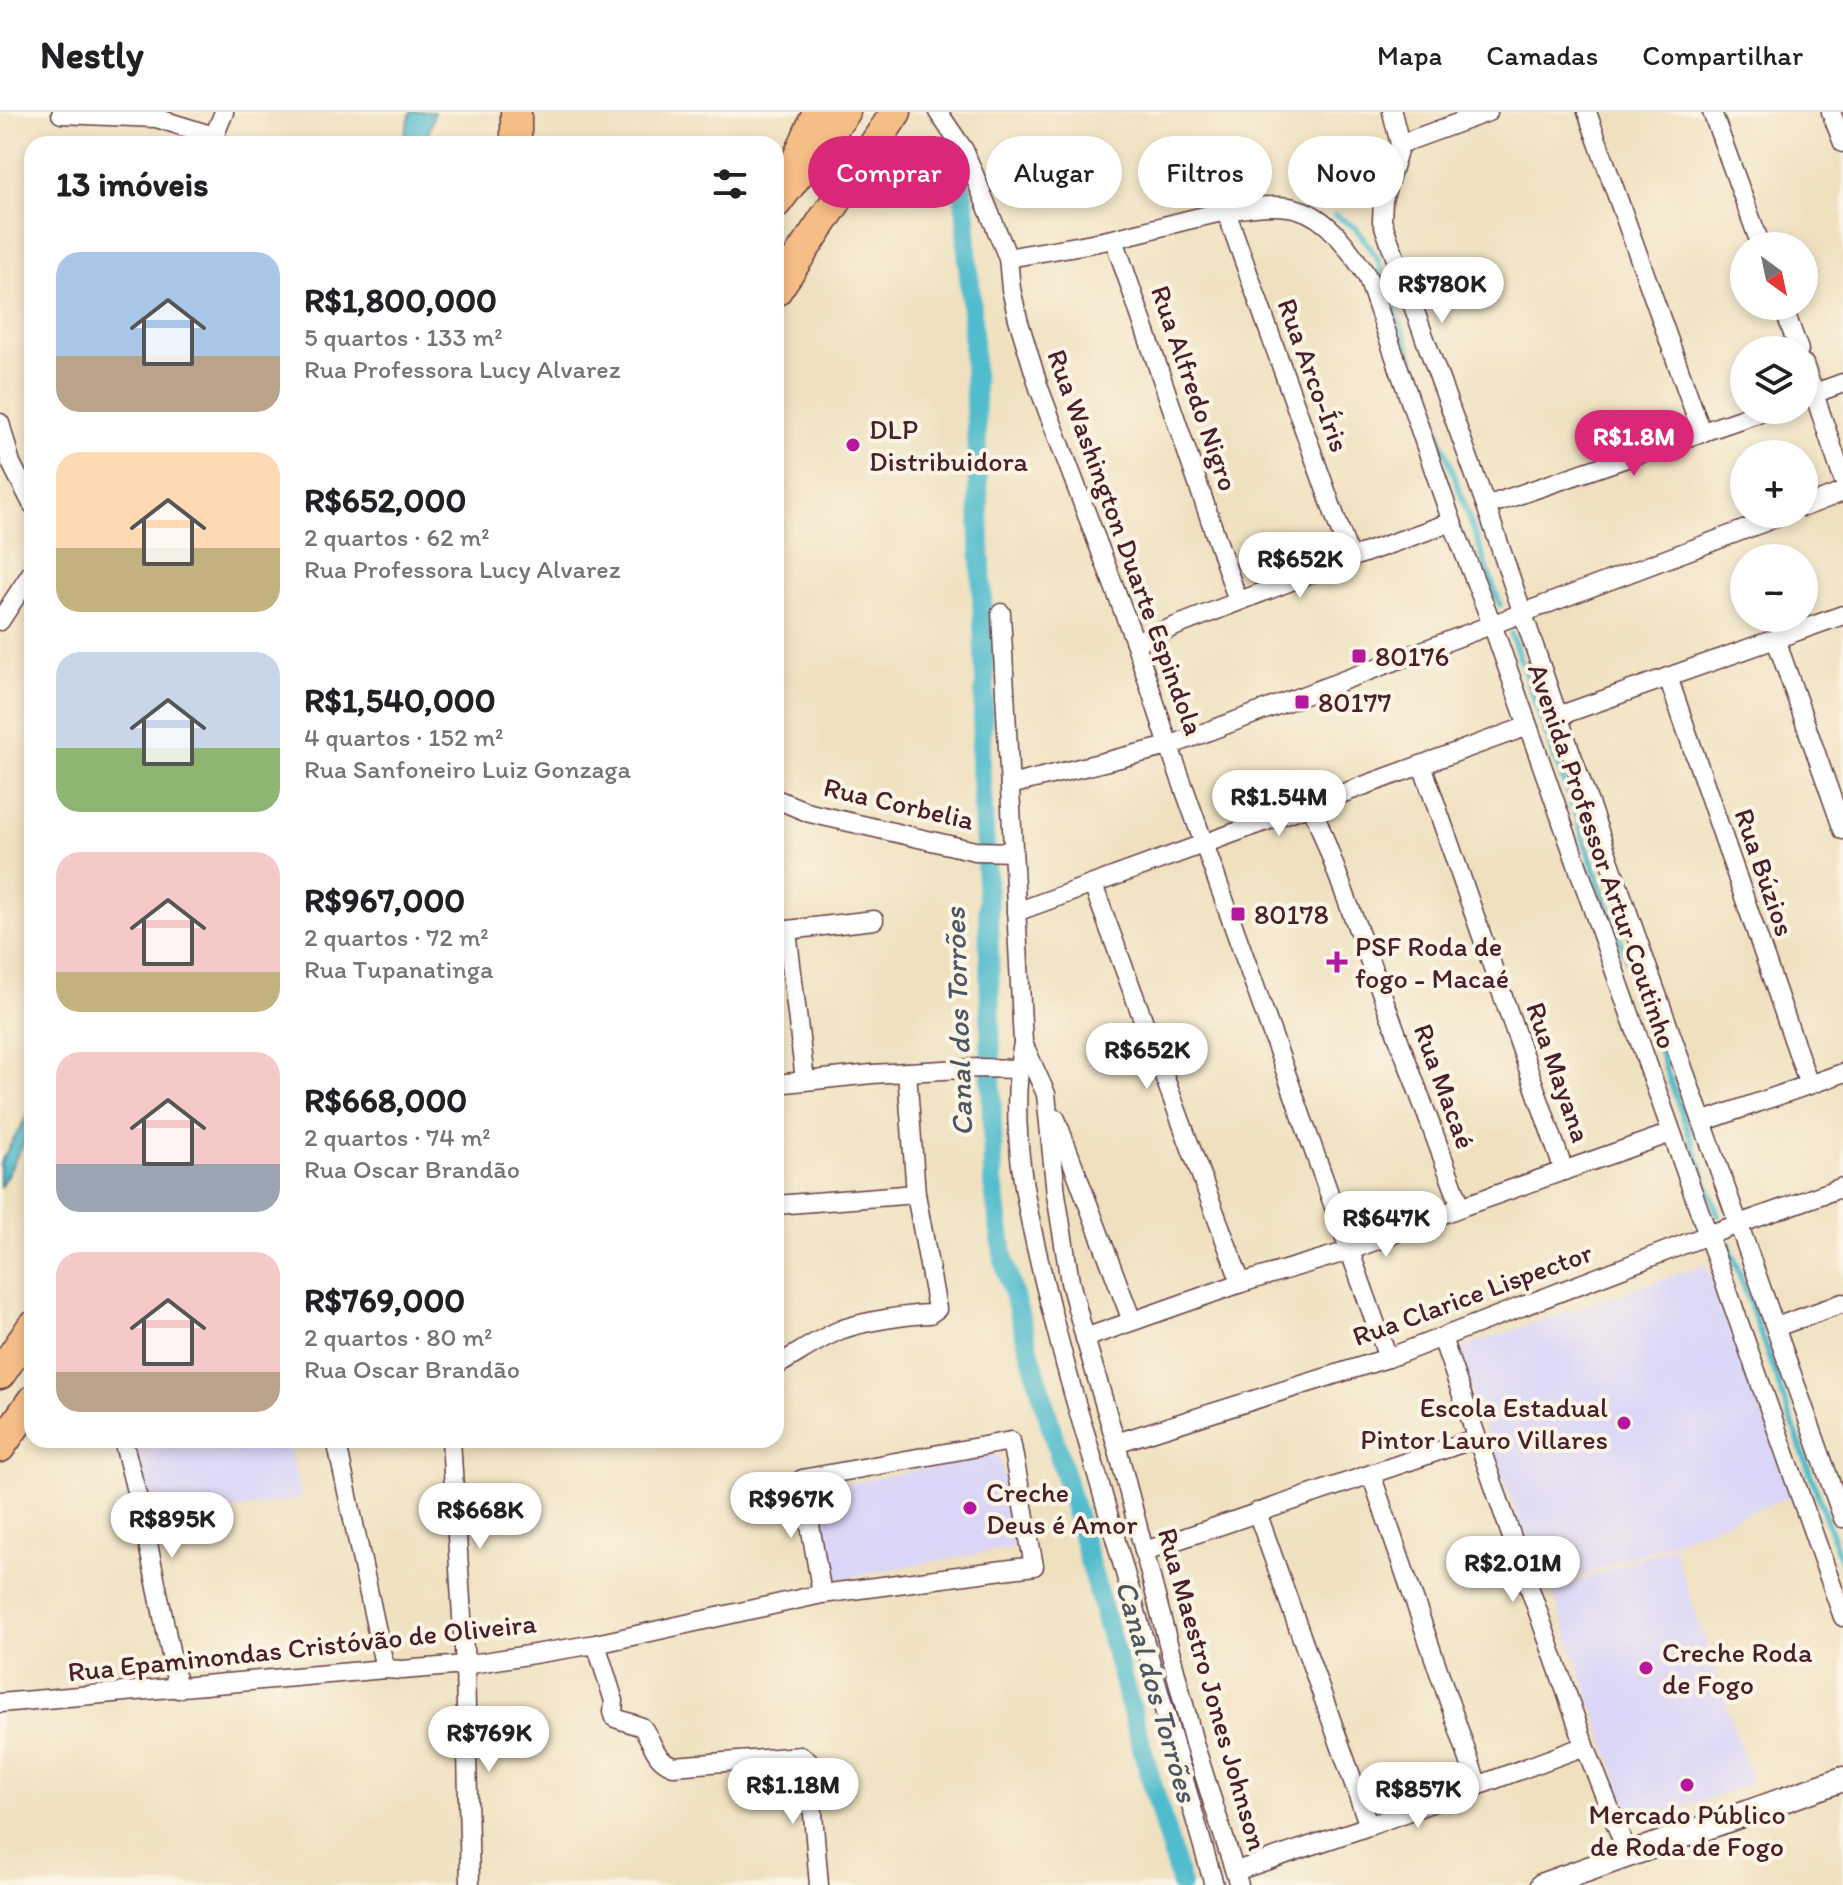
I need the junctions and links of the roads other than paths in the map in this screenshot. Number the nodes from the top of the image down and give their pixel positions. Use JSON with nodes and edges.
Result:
{"nodes":[{"id":1,"x":224,"y":112,"type":"edge"},
{"id":2,"x":516,"y":112,"type":"edge"},
{"id":3,"x":818,"y":112,"type":"edge"},
{"id":4,"x":845,"y":112,"type":"edge"},
{"id":5,"x":909,"y":112,"type":"edge"},
{"id":6,"x":938,"y":112,"type":"edge"},
{"id":7,"x":1392,"y":112,"type":"edge"},
{"id":8,"x":1488,"y":112,"type":"edge"},
{"id":9,"x":1587,"y":112,"type":"edge"},
{"id":10,"x":1712,"y":112,"type":"edge"},
{"id":11,"x":1831,"y":112,"type":"edge"},
{"id":12,"x":61,"y":114,"type":"dead end"},
{"id":13,"x":888,"y":124,"type":"edge"},
{"id":14,"x":203,"y":136,"type":"edge"},
{"id":15,"x":215,"y":136,"type":"edge"},
{"id":16,"x":516,"y":136,"type":"edge"},
{"id":17,"x":1398,"y":136,"type":"edge"},
{"id":18,"x":1404,"y":143,"type":"edge"},
{"id":19,"x":1843,"y":143,"type":"edge"},
{"id":20,"x":784,"y":187,"type":"edge"},
{"id":21,"x":784,"y":191,"type":"edge"},
{"id":22,"x":1382,"y":208,"type":"edge"},
{"id":23,"x":1226,"y":211,"type":"junction"},
{"id":24,"x":1756,"y":232,"type":"edge"},
{"id":25,"x":1114,"y":239,"type":"junction"},
{"id":26,"x":1008,"y":258,"type":"junction"},
{"id":27,"x":784,"y":279,"type":"edge"},
{"id":28,"x":1843,"y":383,"type":"edge"},
{"id":29,"x":1818,"y":392,"type":"edge"},
{"id":30,"x":1818,"y":417,"type":"edge"},
{"id":31,"x":0,"y":423,"type":"edge"},
{"id":32,"x":1730,"y":423,"type":"edge"},
{"id":33,"x":1702,"y":433,"type":"junction"},
{"id":34,"x":1843,"y":479,"type":"edge"},
{"id":35,"x":24,"y":488,"type":"edge"},
{"id":36,"x":1843,"y":492,"type":"edge"},
{"id":37,"x":1818,"y":502,"type":"edge"},
{"id":38,"x":1486,"y":506,"type":"junction"},
{"id":39,"x":1452,"y":522,"type":"junction"},
{"id":40,"x":1749,"y":528,"type":"edge"},
{"id":41,"x":1350,"y":558,"type":"junction"},
{"id":42,"x":24,"y":584,"type":"edge"},
{"id":43,"x":1238,"y":601,"type":"junction"},
{"id":44,"x":1001,"y":613,"type":"dead end"},
{"id":45,"x":1523,"y":614,"type":"junction"},
{"id":46,"x":1843,"y":615,"type":"edge"},
{"id":47,"x":0,"y":621,"type":"edge"},
{"id":48,"x":1492,"y":624,"type":"junction"},
{"id":49,"x":1776,"y":640,"type":"junction"},
{"id":50,"x":1135,"y":642,"type":"junction"},
{"id":51,"x":1668,"y":677,"type":"junction"},
{"id":52,"x":1558,"y":716,"type":"junction"},
{"id":53,"x":1528,"y":726,"type":"junction"},
{"id":54,"x":1169,"y":746,"type":"junction"},
{"id":55,"x":1422,"y":765,"type":"junction"},
{"id":56,"x":1010,"y":785,"type":"junction"},
{"id":57,"x":784,"y":802,"type":"edge"},
{"id":58,"x":1311,"y":803,"type":"junction"},
{"id":59,"x":1843,"y":830,"type":"edge"},
{"id":60,"x":1204,"y":843,"type":"junction"},
{"id":61,"x":1013,"y":852,"type":"junction"},
{"id":62,"x":1093,"y":885,"type":"junction"},
{"id":63,"x":1016,"y":912,"type":"junction"},
{"id":64,"x":874,"y":920,"type":"dead end"},
{"id":65,"x":784,"y":931,"type":"edge"},
{"id":66,"x":784,"y":944,"type":"edge"},
{"id":67,"x":1023,"y":1043,"type":"junction"},
{"id":68,"x":1009,"y":1068,"type":"junction"},
{"id":69,"x":907,"y":1072,"type":"junction"},
{"id":70,"x":1843,"y":1073,"type":"edge"},
{"id":71,"x":805,"y":1080,"type":"junction"},
{"id":72,"x":784,"y":1083,"type":"edge"},
{"id":73,"x":1809,"y":1085,"type":"junction"},
{"id":74,"x":1046,"y":1094,"type":"junction"},
{"id":75,"x":1702,"y":1122,"type":"junction"},
{"id":76,"x":1671,"y":1133,"type":"junction"},
{"id":77,"x":1564,"y":1171,"type":"junction"},
{"id":78,"x":1843,"y":1187,"type":"edge"},
{"id":79,"x":916,"y":1194,"type":"junction"},
{"id":80,"x":784,"y":1204,"type":"edge"},
{"id":81,"x":1461,"y":1207,"type":"junction"},
{"id":82,"x":1738,"y":1225,"type":"junction"},
{"id":83,"x":1708,"y":1235,"type":"junction"},
{"id":84,"x":1349,"y":1251,"type":"junction"},
{"id":85,"x":1241,"y":1283,"type":"junction"},
{"id":86,"x":1843,"y":1303,"type":"edge"},
{"id":87,"x":1132,"y":1321,"type":"junction"},
{"id":88,"x":1776,"y":1327,"type":"junction"},
{"id":89,"x":1085,"y":1338,"type":"junction"},
{"id":90,"x":1442,"y":1338,"type":"junction"},
{"id":91,"x":24,"y":1339,"type":"edge"},
{"id":92,"x":1388,"y":1358,"type":"junction"},
{"id":93,"x":784,"y":1362,"type":"edge"},
{"id":94,"x":0,"y":1374,"type":"edge"},
{"id":95,"x":24,"y":1412,"type":"edge"},
{"id":96,"x":1477,"y":1438,"type":"junction"},
{"id":97,"x":1116,"y":1443,"type":"junction"},
{"id":98,"x":0,"y":1447,"type":"edge"},
{"id":99,"x":125,"y":1448,"type":"edge"},
{"id":100,"x":338,"y":1448,"type":"edge"},
{"id":101,"x":451,"y":1448,"type":"edge"},
{"id":102,"x":1371,"y":1474,"type":"junction"},
{"id":103,"x":1257,"y":1512,"type":"junction"},
{"id":104,"x":1843,"y":1518,"type":"edge"},
{"id":105,"x":1145,"y":1551,"type":"junction"},
{"id":106,"x":822,"y":1594,"type":"junction"},
{"id":107,"x":1843,"y":1617,"type":"edge"},
{"id":108,"x":596,"y":1644,"type":"junction"},
{"id":109,"x":465,"y":1665,"type":"junction"},
{"id":110,"x":385,"y":1669,"type":"junction"},
{"id":111,"x":178,"y":1689,"type":"junction"},
{"id":112,"x":0,"y":1703,"type":"edge"},
{"id":113,"x":1585,"y":1746,"type":"junction"},
{"id":114,"x":1843,"y":1779,"type":"edge"},
{"id":115,"x":1478,"y":1786,"type":"junction"},
{"id":116,"x":1369,"y":1826,"type":"junction"},
{"id":117,"x":1628,"y":1855,"type":"junction"},
{"id":118,"x":1237,"y":1878,"type":"edge"},
{"id":119,"x":1576,"y":1880,"type":"edge"},
{"id":120,"x":470,"y":1885,"type":"edge"},
{"id":121,"x":819,"y":1885,"type":"edge"},
{"id":122,"x":1214,"y":1885,"type":"edge"},
{"id":123,"x":1543,"y":1885,"type":"edge"}],
"edges":[{"from":1,"to":15,"type":"street"},
{"from":2,"to":16,"type":"main road"},
{"from":3,"to":20,"type":"main road"},
{"from":4,"to":21,"type":"main road"},
{"from":5,"to":13,"type":"main road"},
{"from":6,"to":26,"type":"street","name":"Rua Washington Duarte Espindola"},
{"from":7,"to":17,"type":"street"},
{"from":8,"to":18,"type":"street"},
{"from":9,"to":33,"type":"street"},
{"from":10,"to":24,"type":"street"},
{"from":11,"to":19,"type":"street"},
{"from":12,"to":14,"type":"street"},
{"from":13,"to":27,"type":"main road"},
{"from":22,"to":38,"type":"street","name":"Avenida Professor Artur Coutinho"},
{"from":23,"to":25,"type":"street","name":"Avenida Professor Artur Coutinho"},
{"from":23,"to":39,"type":"street","name":"Avenida Professor Artur Coutinho"},
{"from":23,"to":41,"type":"street","name":"Rua Arco-Íris"},
{"from":25,"to":26,"type":"street","name":"Avenida Professor Artur Coutinho"},
{"from":25,"to":43,"type":"street","name":"Rua Alfredo Nigro"},
{"from":26,"to":50,"type":"street","name":"Rua Washington Duarte Espindola"},
{"from":28,"to":29,"type":"street"},
{"from":30,"to":34,"type":"street"},
{"from":31,"to":35,"type":"street"},
{"from":32,"to":33,"type":"street"},
{"from":33,"to":38,"type":"street"},
{"from":36,"to":37,"type":"street"},
{"from":38,"to":45,"type":"street","name":"Avenida Professor Artur Coutinho"},
{"from":39,"to":41,"type":"street"},
{"from":39,"to":48,"type":"street","name":"Avenida Professor Artur Coutinho"},
{"from":40,"to":45,"type":"street"},
{"from":41,"to":43,"type":"street"},
{"from":42,"to":47,"type":"street"},
{"from":43,"to":50,"type":"street"},
{"from":44,"to":56,"type":"street","name":"Rua Maestro Jones Johnson"},
{"from":45,"to":48,"type":"street"},
{"from":45,"to":52,"type":"street","name":"Avenida Professor Artur Coutinho"},
{"from":46,"to":49,"type":"street"},
{"from":48,"to":53,"type":"street","name":"Avenida Professor Artur Coutinho"},
{"from":48,"to":54,"type":"street"},
{"from":49,"to":51,"type":"street"},
{"from":49,"to":59,"type":"street"},
{"from":50,"to":54,"type":"street","name":"Rua Washington Duarte Espindola"},
{"from":51,"to":52,"type":"street"},
{"from":51,"to":73,"type":"street","name":"Rua Búzios"},
{"from":52,"to":75,"type":"street","name":"Avenida Professor Artur Coutinho"},
{"from":53,"to":55,"type":"street"},
{"from":53,"to":76,"type":"street","name":"Avenida Professor Artur Coutinho"},
{"from":54,"to":56,"type":"street"},
{"from":54,"to":60,"type":"street","name":"Rua Washington Duarte Espindola"},
{"from":55,"to":58,"type":"street"},
{"from":55,"to":77,"type":"street","name":"Rua Mayana"},
{"from":56,"to":61,"type":"street","name":"Rua Maestro Jones Johnson"},
{"from":57,"to":61,"type":"street","name":"Rua Corbelia"},
{"from":58,"to":60,"type":"street"},
{"from":58,"to":81,"type":"street","name":"Rua Macaé"},
{"from":60,"to":62,"type":"street"},
{"from":60,"to":84,"type":"street","name":"Rua Washington Duarte Espindola"},
{"from":61,"to":63,"type":"street","name":"Rua Maestro Jones Johnson"},
{"from":62,"to":63,"type":"street"},
{"from":62,"to":85,"type":"street"},
{"from":63,"to":67,"type":"street","name":"Rua Maestro Jones Johnson"},
{"from":64,"to":65,"type":"street"},
{"from":66,"to":71,"type":"street"},
{"from":67,"to":68,"type":"street","name":"Rua Maestro Jones Johnson"},
{"from":67,"to":74,"type":"street","name":"Rua Maestro Jones Johnson"},
{"from":68,"to":69,"type":"street"},
{"from":68,"to":122,"type":"street","name":"Rua Maestro Jones Johnson"},
{"from":69,"to":71,"type":"street"},
{"from":69,"to":79,"type":"street"},
{"from":70,"to":73,"type":"street"},
{"from":71,"to":72,"type":"street"},
{"from":73,"to":75,"type":"street"},
{"from":74,"to":87,"type":"street"},
{"from":74,"to":89,"type":"street","name":"Rua Maestro Jones Johnson"},
{"from":75,"to":82,"type":"street","name":"Avenida Professor Artur Coutinho"},
{"from":76,"to":77,"type":"street"},
{"from":76,"to":83,"type":"street","name":"Avenida Professor Artur Coutinho"},
{"from":77,"to":81,"type":"street"},
{"from":78,"to":82,"type":"street","name":"Rua Clarice Lispector"},
{"from":79,"to":80,"type":"street"},
{"from":79,"to":93,"type":"street"},
{"from":81,"to":84,"type":"street"},
{"from":82,"to":83,"type":"street","name":"Rua Clarice Lispector"},
{"from":82,"to":88,"type":"street","name":"Avenida Professor Artur Coutinho"},
{"from":83,"to":90,"type":"street","name":"Rua Clarice Lispector"},
{"from":83,"to":107,"type":"street","name":"Avenida Professor Artur Coutinho"},
{"from":84,"to":85,"type":"street"},
{"from":84,"to":92,"type":"street","name":"Rua Washington Duarte Espindola"},
{"from":85,"to":87,"type":"street"},
{"from":86,"to":88,"type":"street"},
{"from":87,"to":89,"type":"street"},
{"from":88,"to":104,"type":"street","name":"Avenida Professor Artur Coutinho"},
{"from":89,"to":97,"type":"street","name":"Rua Maestro Jones Johnson"},
{"from":90,"to":92,"type":"street","name":"Rua Clarice Lispector"},
{"from":90,"to":96,"type":"street"},
{"from":91,"to":94,"type":"main road"},
{"from":92,"to":97,"type":"street","name":"Rua Clarice Lispector"},
{"from":95,"to":98,"type":"main road"},
{"from":96,"to":102,"type":"street"},
{"from":96,"to":113,"type":"street"},
{"from":97,"to":105,"type":"street","name":"Rua Maestro Jones Johnson"},
{"from":99,"to":111,"type":"street"},
{"from":100,"to":110,"type":"street"},
{"from":101,"to":109,"type":"street"},
{"from":102,"to":103,"type":"street"},
{"from":102,"to":115,"type":"street"},
{"from":103,"to":105,"type":"street"},
{"from":103,"to":116,"type":"street"},
{"from":105,"to":118,"type":"street","name":"Rua Maestro Jones Johnson"},
{"from":106,"to":106,"type":"street","name":"Rua Epaminondas Cristóvão de Oliveira"},
{"from":106,"to":108,"type":"street","name":"Rua Epaminondas Cristóvão de Oliveira"},
{"from":108,"to":109,"type":"street","name":"Rua Epaminondas Cristóvão de Oliveira"},
{"from":108,"to":121,"type":"street"},
{"from":109,"to":110,"type":"street","name":"Rua Epaminondas Cristóvão de Oliveira"},
{"from":109,"to":120,"type":"street"},
{"from":110,"to":111,"type":"street","name":"Rua Epaminondas Cristóvão de Oliveira"},
{"from":111,"to":112,"type":"street","name":"Rua Epaminondas Cristóvão de Oliveira"},
{"from":113,"to":115,"type":"street"},
{"from":113,"to":117,"type":"street"},
{"from":114,"to":117,"type":"street"},
{"from":115,"to":116,"type":"street"},
{"from":116,"to":118,"type":"street"},
{"from":117,"to":119,"type":"street"},
{"from":119,"to":123,"type":"street"}]}
